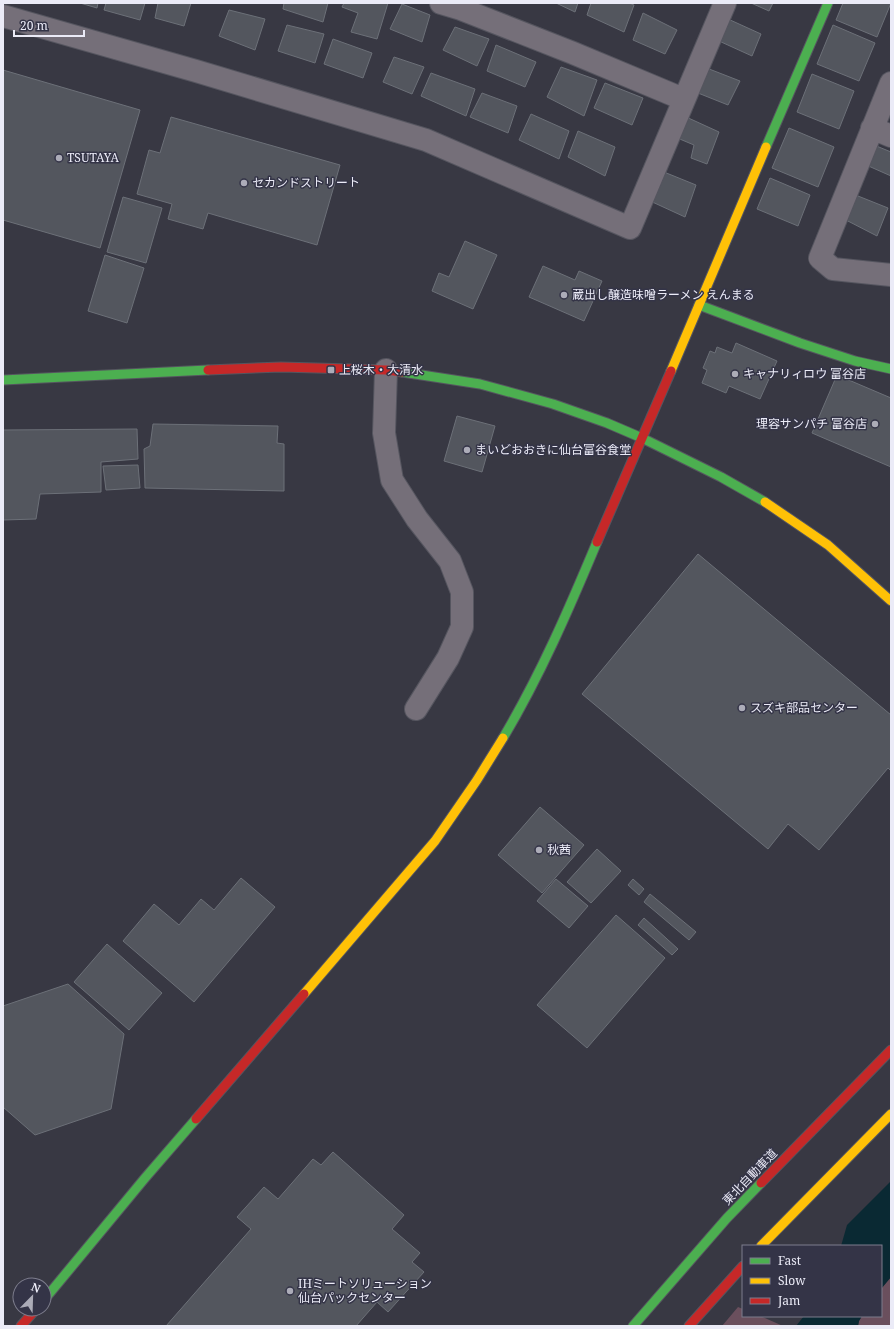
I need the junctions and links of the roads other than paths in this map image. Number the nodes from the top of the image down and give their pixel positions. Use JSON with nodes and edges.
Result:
{"nodes":[{"id":1,"x":441,"y":3,"type":"edge"},
{"id":2,"x":725,"y":3,"type":"edge"},
{"id":3,"x":828,"y":3,"type":"edge"},
{"id":4,"x":3,"y":16,"type":"edge"},
{"id":5,"x":891,"y":83,"type":"edge"},
{"id":6,"x":683,"y":99,"type":"junction"},
{"id":7,"x":882,"y":132,"type":"edge"},
{"id":8,"x":891,"y":275,"type":"edge"},
{"id":9,"x":698,"y":305,"type":"junction"},
{"id":10,"x":891,"y":369,"type":"edge"},
{"id":11,"x":386,"y":370,"type":"junction"},
{"id":12,"x":3,"y":380,"type":"edge"},
{"id":13,"x":642,"y":438,"type":"junction"},
{"id":14,"x":891,"y":601,"type":"edge"},
{"id":15,"x":416,"y":709,"type":"dead end"},
{"id":16,"x":891,"y":1050,"type":"edge"},
{"id":17,"x":891,"y":1114,"type":"edge"},
{"id":18,"x":762,"y":1245,"type":"edge"},
{"id":19,"x":742,"y":1267,"type":"edge"},
{"id":20,"x":52,"y":1290,"type":"edge"},
{"id":21,"x":29,"y":1317,"type":"edge"},
{"id":22,"x":21,"y":1326,"type":"edge"},
{"id":23,"x":633,"y":1326,"type":"edge"},
{"id":24,"x":690,"y":1326,"type":"edge"}],
"edges":[{"from":1,"to":6,"type":"street"},
{"from":2,"to":6,"type":"street"},
{"from":3,"to":9,"type":"main road"},
{"from":4,"to":6,"type":"street"},
{"from":5,"to":7,"type":"street"},
{"from":7,"to":8,"type":"street"},
{"from":9,"to":10,"type":"main road"},
{"from":9,"to":13,"type":"main road"},
{"from":11,"to":12,"type":"main road"},
{"from":11,"to":13,"type":"main road"},
{"from":11,"to":15,"type":"street"},
{"from":13,"to":14,"type":"main road"},
{"from":13,"to":20,"type":"main road"},
{"from":16,"to":23,"type":"main road","name":"東北自動車道"},
{"from":17,"to":18,"type":"main road"},
{"from":19,"to":24,"type":"main road"},
{"from":21,"to":22,"type":"main road"}]}
